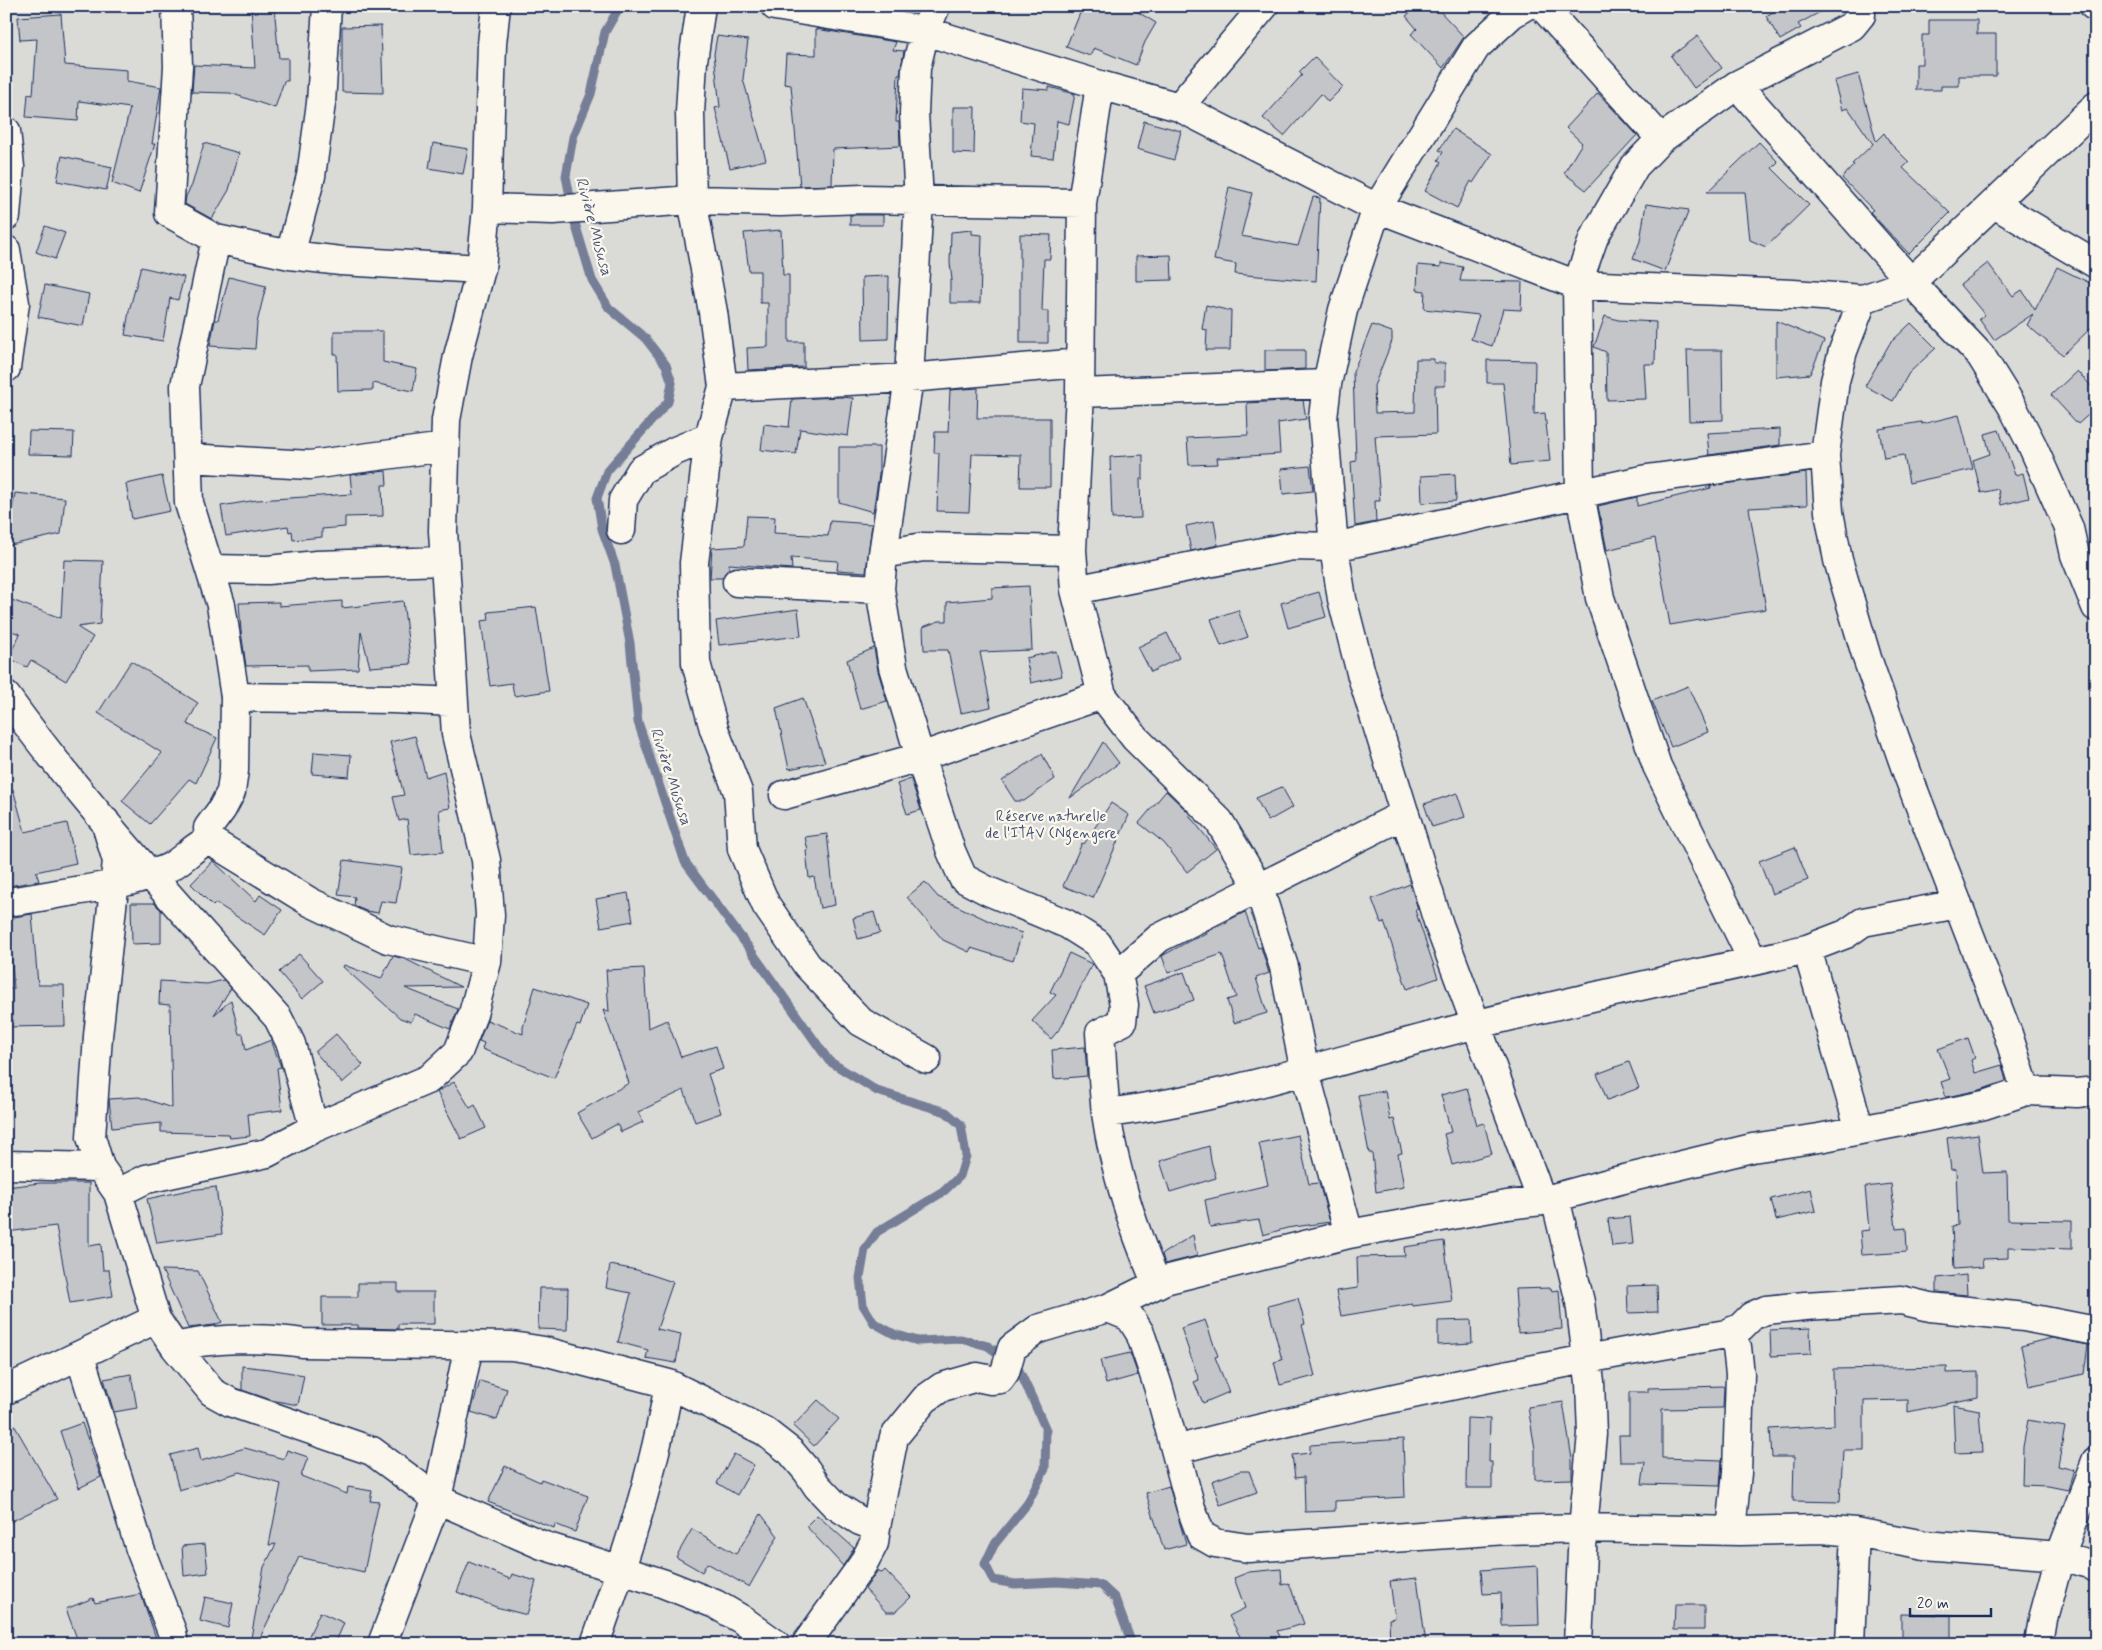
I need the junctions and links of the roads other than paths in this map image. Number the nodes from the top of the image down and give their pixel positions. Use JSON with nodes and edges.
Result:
{"nodes":[{"id":1,"x":176,"y":6,"type":"edge"},
{"id":2,"x":327,"y":6,"type":"edge"},
{"id":3,"x":496,"y":6,"type":"edge"},
{"id":4,"x":701,"y":6,"type":"edge"},
{"id":5,"x":774,"y":6,"type":"edge"},
{"id":6,"x":936,"y":6,"type":"edge"},
{"id":7,"x":1264,"y":6,"type":"edge"},
{"id":8,"x":1525,"y":6,"type":"edge"},
{"id":9,"x":1542,"y":6,"type":"edge"},
{"id":10,"x":1861,"y":6,"type":"edge"},
{"id":11,"x":924,"y":31,"type":"junction"},
{"id":12,"x":1100,"y":85,"type":"junction"},
{"id":13,"x":1737,"y":85,"type":"junction"},
{"id":14,"x":2096,"y":106,"type":"edge"},
{"id":15,"x":1179,"y":107,"type":"junction"},
{"id":16,"x":6,"y":132,"type":"edge"},
{"id":17,"x":1661,"y":139,"type":"junction"},
{"id":18,"x":692,"y":200,"type":"junction"},
{"id":19,"x":919,"y":200,"type":"junction"},
{"id":20,"x":1082,"y":203,"type":"junction"},
{"id":21,"x":1994,"y":204,"type":"junction"},
{"id":22,"x":487,"y":208,"type":"junction"},
{"id":23,"x":1377,"y":208,"type":"junction"},
{"id":24,"x":6,"y":216,"type":"edge"},
{"id":25,"x":216,"y":239,"type":"junction"},
{"id":26,"x":6,"y":250,"type":"edge"},
{"id":27,"x":290,"y":255,"type":"junction"},
{"id":28,"x":2096,"y":264,"type":"edge"},
{"id":29,"x":481,"y":269,"type":"junction"},
{"id":30,"x":1911,"y":282,"type":"junction"},
{"id":31,"x":1577,"y":285,"type":"junction"},
{"id":32,"x":1863,"y":299,"type":"junction"},
{"id":33,"x":1080,"y":363,"type":"junction"},
{"id":34,"x":6,"y":368,"type":"edge"},
{"id":35,"x":909,"y":378,"type":"junction"},
{"id":36,"x":1327,"y":384,"type":"junction"},
{"id":37,"x":723,"y":387,"type":"junction"},
{"id":38,"x":1080,"y":393,"type":"junction"},
{"id":39,"x":709,"y":437,"type":"junction"},
{"id":40,"x":446,"y":447,"type":"junction"},
{"id":41,"x":1825,"y":455,"type":"junction"},
{"id":42,"x":188,"y":458,"type":"junction"},
{"id":43,"x":1580,"y":494,"type":"junction"},
{"id":44,"x":621,"y":530,"type":"dead end"},
{"id":45,"x":1334,"y":546,"type":"junction"},
{"id":46,"x":1072,"y":550,"type":"junction"},
{"id":47,"x":883,"y":554,"type":"junction"},
{"id":48,"x":445,"y":561,"type":"junction"},
{"id":49,"x":210,"y":569,"type":"junction"},
{"id":50,"x":737,"y":582,"type":"dead end"},
{"id":51,"x":880,"y":589,"type":"junction"},
{"id":52,"x":1075,"y":590,"type":"junction"},
{"id":53,"x":2096,"y":606,"type":"edge"},
{"id":54,"x":1102,"y":695,"type":"junction"},
{"id":55,"x":6,"y":696,"type":"edge"},
{"id":56,"x":235,"y":697,"type":"junction"},
{"id":57,"x":454,"y":702,"type":"junction"},
{"id":58,"x":17,"y":728,"type":"edge"},
{"id":59,"x":920,"y":757,"type":"junction"},
{"id":60,"x":784,"y":795,"type":"dead end"},
{"id":61,"x":1405,"y":814,"type":"junction"},
{"id":62,"x":105,"y":821,"type":"junction"},
{"id":63,"x":209,"y":840,"type":"junction"},
{"id":64,"x":151,"y":875,"type":"junction"},
{"id":65,"x":116,"y":885,"type":"junction"},
{"id":66,"x":1259,"y":888,"type":"junction"},
{"id":67,"x":6,"y":902,"type":"edge"},
{"id":68,"x":1958,"y":904,"type":"junction"},
{"id":69,"x":1807,"y":949,"type":"junction"},
{"id":70,"x":1753,"y":961,"type":"junction"},
{"id":71,"x":487,"y":962,"type":"junction"},
{"id":72,"x":1118,"y":974,"type":"junction"},
{"id":73,"x":1477,"y":1024,"type":"junction"},
{"id":74,"x":927,"y":1059,"type":"dead end"},
{"id":75,"x":1304,"y":1072,"type":"junction"},
{"id":76,"x":2026,"y":1091,"type":"junction"},
{"id":77,"x":2096,"y":1091,"type":"edge"},
{"id":78,"x":1106,"y":1113,"type":"junction"},
{"id":79,"x":314,"y":1128,"type":"junction"},
{"id":80,"x":1860,"y":1130,"type":"junction"},
{"id":81,"x":6,"y":1165,"type":"edge"},
{"id":82,"x":100,"y":1167,"type":"junction"},
{"id":83,"x":118,"y":1193,"type":"junction"},
{"id":84,"x":1548,"y":1199,"type":"junction"},
{"id":85,"x":1349,"y":1234,"type":"junction"},
{"id":86,"x":1157,"y":1284,"type":"junction"},
{"id":87,"x":1108,"y":1308,"type":"junction"},
{"id":88,"x":156,"y":1318,"type":"junction"},
{"id":89,"x":2096,"y":1331,"type":"edge"},
{"id":90,"x":1730,"y":1332,"type":"junction"},
{"id":91,"x":469,"y":1345,"type":"junction"},
{"id":92,"x":175,"y":1347,"type":"junction"},
{"id":93,"x":80,"y":1356,"type":"junction"},
{"id":94,"x":1588,"y":1359,"type":"junction"},
{"id":95,"x":669,"y":1384,"type":"junction"},
{"id":96,"x":6,"y":1390,"type":"edge"},
{"id":97,"x":1176,"y":1450,"type":"junction"},
{"id":98,"x":2096,"y":1462,"type":"edge"},
{"id":99,"x":2088,"y":1498,"type":"edge"},
{"id":100,"x":437,"y":1499,"type":"junction"},
{"id":101,"x":876,"y":1527,"type":"junction"},
{"id":102,"x":1583,"y":1528,"type":"junction"},
{"id":103,"x":1731,"y":1530,"type":"junction"},
{"id":104,"x":1855,"y":1532,"type":"junction"},
{"id":105,"x":2060,"y":1556,"type":"junction"},
{"id":106,"x":2096,"y":1568,"type":"edge"},
{"id":107,"x":620,"y":1571,"type":"junction"},
{"id":108,"x":174,"y":1644,"type":"edge"},
{"id":109,"x":382,"y":1644,"type":"edge"},
{"id":110,"x":595,"y":1644,"type":"edge"},
{"id":111,"x":776,"y":1644,"type":"edge"},
{"id":112,"x":806,"y":1644,"type":"edge"},
{"id":113,"x":1578,"y":1644,"type":"edge"},
{"id":114,"x":1850,"y":1644,"type":"edge"},
{"id":115,"x":2039,"y":1644,"type":"edge"}],
"edges":[{"from":1,"to":25,"type":"street"},
{"from":2,"to":27,"type":"street"},
{"from":3,"to":22,"type":"street"},
{"from":4,"to":18,"type":"street"},
{"from":5,"to":11,"type":"street"},
{"from":6,"to":11,"type":"street"},
{"from":7,"to":15,"type":"street"},
{"from":8,"to":23,"type":"street"},
{"from":9,"to":17,"type":"street"},
{"from":10,"to":13,"type":"street"},
{"from":11,"to":12,"type":"street"},
{"from":11,"to":19,"type":"street"},
{"from":12,"to":15,"type":"street"},
{"from":12,"to":20,"type":"street"},
{"from":13,"to":17,"type":"street"},
{"from":13,"to":30,"type":"street"},
{"from":14,"to":21,"type":"street"},
{"from":15,"to":23,"type":"street"},
{"from":16,"to":24,"type":"street"},
{"from":17,"to":31,"type":"street"},
{"from":18,"to":19,"type":"street"},
{"from":18,"to":22,"type":"street"},
{"from":18,"to":37,"type":"street"},
{"from":19,"to":20,"type":"street"},
{"from":19,"to":35,"type":"street"},
{"from":20,"to":33,"type":"street"},
{"from":21,"to":28,"type":"street"},
{"from":21,"to":30,"type":"street"},
{"from":22,"to":29,"type":"street"},
{"from":23,"to":31,"type":"street"},
{"from":23,"to":36,"type":"street"},
{"from":25,"to":27,"type":"street"},
{"from":25,"to":42,"type":"street"},
{"from":26,"to":34,"type":"street"},
{"from":27,"to":29,"type":"street"},
{"from":29,"to":40,"type":"street"},
{"from":30,"to":32,"type":"street"},
{"from":30,"to":53,"type":"street"},
{"from":31,"to":32,"type":"street"},
{"from":31,"to":43,"type":"street"},
{"from":32,"to":41,"type":"street"},
{"from":33,"to":35,"type":"street"},
{"from":33,"to":38,"type":"street"},
{"from":35,"to":37,"type":"street"},
{"from":35,"to":47,"type":"street"},
{"from":36,"to":38,"type":"street"},
{"from":36,"to":45,"type":"street"},
{"from":37,"to":39,"type":"street"},
{"from":38,"to":46,"type":"street"},
{"from":39,"to":44,"type":"street"},
{"from":39,"to":74,"type":"street"},
{"from":40,"to":42,"type":"street"},
{"from":40,"to":48,"type":"street"},
{"from":41,"to":43,"type":"street"},
{"from":41,"to":68,"type":"street"},
{"from":42,"to":49,"type":"street"},
{"from":43,"to":45,"type":"street"},
{"from":43,"to":70,"type":"street"},
{"from":45,"to":52,"type":"street"},
{"from":45,"to":61,"type":"street"},
{"from":46,"to":47,"type":"street"},
{"from":46,"to":52,"type":"street"},
{"from":47,"to":51,"type":"street"},
{"from":48,"to":49,"type":"street"},
{"from":48,"to":57,"type":"street"},
{"from":49,"to":56,"type":"street"},
{"from":50,"to":51,"type":"street"},
{"from":51,"to":59,"type":"street"},
{"from":52,"to":54,"type":"street"},
{"from":54,"to":59,"type":"street"},
{"from":54,"to":66,"type":"street"},
{"from":55,"to":58,"type":"street"},
{"from":56,"to":57,"type":"street"},
{"from":56,"to":63,"type":"street"},
{"from":57,"to":71,"type":"street"},
{"from":58,"to":62,"type":"street"},
{"from":59,"to":60,"type":"street"},
{"from":59,"to":72,"type":"street"},
{"from":61,"to":66,"type":"street"},
{"from":61,"to":73,"type":"street"},
{"from":62,"to":64,"type":"street"},
{"from":62,"to":65,"type":"street"},
{"from":63,"to":64,"type":"street"},
{"from":63,"to":71,"type":"street"},
{"from":64,"to":65,"type":"street"},
{"from":64,"to":79,"type":"street"},
{"from":65,"to":67,"type":"street"},
{"from":65,"to":82,"type":"street"},
{"from":66,"to":72,"type":"street"},
{"from":66,"to":75,"type":"street"},
{"from":68,"to":69,"type":"street"},
{"from":68,"to":76,"type":"street"},
{"from":69,"to":70,"type":"street"},
{"from":69,"to":80,"type":"street"},
{"from":70,"to":73,"type":"street"},
{"from":71,"to":79,"type":"street"},
{"from":72,"to":78,"type":"street"},
{"from":73,"to":75,"type":"street"},
{"from":73,"to":84,"type":"street"},
{"from":75,"to":78,"type":"street"},
{"from":75,"to":85,"type":"street"},
{"from":76,"to":77,"type":"street"},
{"from":76,"to":80,"type":"street"},
{"from":78,"to":86,"type":"street"},
{"from":79,"to":83,"type":"street"},
{"from":80,"to":84,"type":"street"},
{"from":81,"to":82,"type":"street"},
{"from":82,"to":83,"type":"street"},
{"from":83,"to":88,"type":"street"},
{"from":84,"to":85,"type":"street"},
{"from":84,"to":94,"type":"street"},
{"from":85,"to":86,"type":"street"},
{"from":86,"to":87,"type":"street"},
{"from":87,"to":97,"type":"street"},
{"from":87,"to":101,"type":"street"},
{"from":88,"to":92,"type":"street"},
{"from":88,"to":93,"type":"street"},
{"from":89,"to":90,"type":"street"},
{"from":90,"to":94,"type":"street"},
{"from":90,"to":103,"type":"street"},
{"from":91,"to":92,"type":"street"},
{"from":91,"to":95,"type":"street"},
{"from":91,"to":100,"type":"street"},
{"from":92,"to":100,"type":"street"},
{"from":93,"to":96,"type":"street"},
{"from":93,"to":108,"type":"street"},
{"from":94,"to":97,"type":"street"},
{"from":94,"to":102,"type":"street"},
{"from":95,"to":101,"type":"street"},
{"from":95,"to":107,"type":"street"},
{"from":97,"to":102,"type":"street"},
{"from":98,"to":99,"type":"street"},
{"from":99,"to":105,"type":"street"},
{"from":100,"to":107,"type":"street"},
{"from":100,"to":109,"type":"street"},
{"from":101,"to":112,"type":"street"},
{"from":102,"to":103,"type":"street"},
{"from":102,"to":113,"type":"street"},
{"from":103,"to":104,"type":"street"},
{"from":104,"to":105,"type":"street"},
{"from":104,"to":114,"type":"street"},
{"from":105,"to":106,"type":"street"},
{"from":105,"to":115,"type":"street"},
{"from":107,"to":110,"type":"street"},
{"from":107,"to":111,"type":"street"}]}
